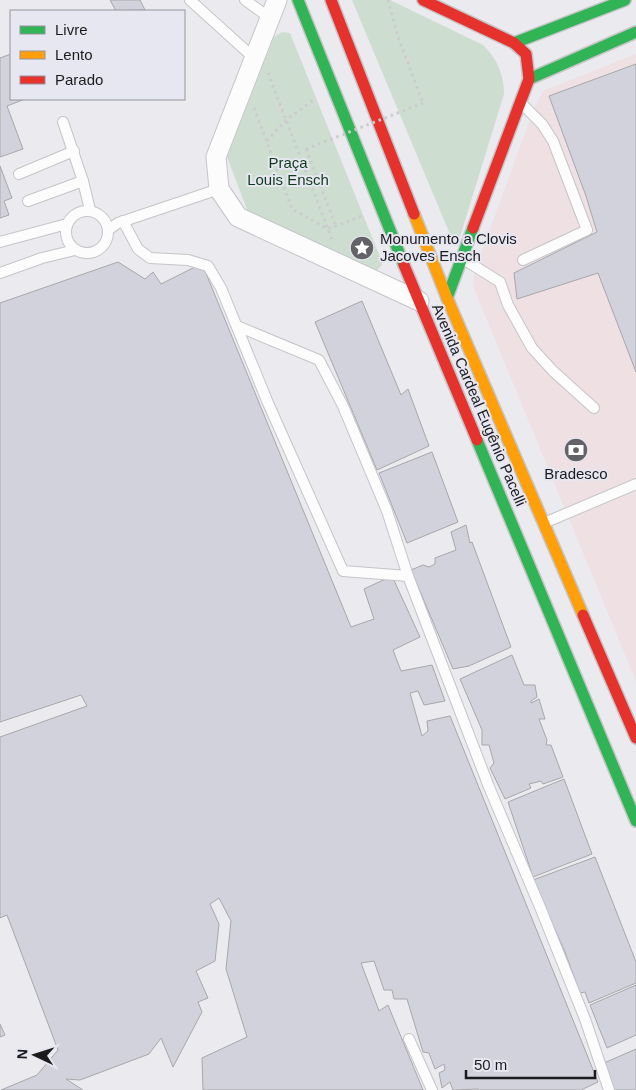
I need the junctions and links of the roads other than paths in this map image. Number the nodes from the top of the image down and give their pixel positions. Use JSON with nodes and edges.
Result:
{"nodes":[{"id":1,"x":190,"y":0,"type":"edge"},
{"id":2,"x":244,"y":0,"type":"edge"},
{"id":3,"x":278,"y":0,"type":"edge"},
{"id":4,"x":298,"y":0,"type":"edge"},
{"id":5,"x":331,"y":0,"type":"edge"},
{"id":6,"x":423,"y":0,"type":"edge"},
{"id":7,"x":625,"y":0,"type":"edge"},
{"id":8,"x":270,"y":18,"type":"junction"},
{"id":9,"x":636,"y":32,"type":"edge"},
{"id":10,"x":514,"y":43,"type":"junction"},
{"id":11,"x":256,"y":52,"type":"junction"},
{"id":12,"x":529,"y":79,"type":"junction"},
{"id":13,"x":520,"y":102,"type":"junction"},
{"id":14,"x":63,"y":122,"type":"dead end"},
{"id":15,"x":74,"y":151,"type":"junction"},
{"id":16,"x":19,"y":174,"type":"dead end"},
{"id":17,"x":83,"y":181,"type":"junction"},
{"id":18,"x":219,"y":189,"type":"junction"},
{"id":19,"x":28,"y":201,"type":"dead end"},
{"id":20,"x":90,"y":210,"type":"junction"},
{"id":21,"x":123,"y":221,"type":"junction"},
{"id":22,"x":67,"y":224,"type":"junction"},
{"id":23,"x":108,"y":230,"type":"junction"},
{"id":24,"x":0,"y":242,"type":"edge"},
{"id":25,"x":75,"y":250,"type":"junction"},
{"id":26,"x":462,"y":258,"type":"junction"},
{"id":27,"x":523,"y":260,"type":"dead end"},
{"id":28,"x":1,"y":270,"type":"edge"},
{"id":29,"x":448,"y":298,"type":"junction"},
{"id":30,"x":419,"y":301,"type":"junction"},
{"id":31,"x":237,"y":326,"type":"junction"},
{"id":32,"x":594,"y":408,"type":"dead end"},
{"id":33,"x":636,"y":484,"type":"edge"},
{"id":34,"x":543,"y":524,"type":"junction"},
{"id":35,"x":408,"y":576,"type":"junction"},
{"id":36,"x":636,"y":738,"type":"edge"},
{"id":37,"x":636,"y":821,"type":"edge"},
{"id":38,"x":408,"y":1039,"type":"dead end"},
{"id":39,"x":432,"y":1090,"type":"edge"},
{"id":40,"x":609,"y":1090,"type":"edge"}],
"edges":[{"from":1,"to":11,"type":"lane"},
{"from":2,"to":8,"type":"lane"},
{"from":3,"to":8,"type":"street"},
{"from":4,"to":30,"type":"main road","name":"Avenida Cardeal Eugênio Pacelli"},
{"from":5,"to":29,"type":"main road","name":"Avenida Cardeal Eugênio Pacelli"},
{"from":6,"to":10,"type":"main road"},
{"from":7,"to":10,"type":"main road"},
{"from":8,"to":11,"type":"street"},
{"from":9,"to":12,"type":"main road"},
{"from":10,"to":12,"type":"main road"},
{"from":11,"to":18,"type":"street"},
{"from":12,"to":13,"type":"main road"},
{"from":13,"to":26,"type":"main road"},
{"from":13,"to":27,"type":"lane"},
{"from":14,"to":15,"type":"lane"},
{"from":15,"to":16,"type":"lane"},
{"from":15,"to":17,"type":"lane"},
{"from":17,"to":19,"type":"lane"},
{"from":17,"to":20,"type":"lane"},
{"from":18,"to":21,"type":"lane"},
{"from":18,"to":30,"type":"street"},
{"from":20,"to":22,"type":"lane"},
{"from":20,"to":23,"type":"lane"},
{"from":21,"to":23,"type":"lane"},
{"from":21,"to":31,"type":"lane"},
{"from":22,"to":24,"type":"lane"},
{"from":22,"to":25,"type":"lane"},
{"from":23,"to":25,"type":"lane"},
{"from":25,"to":28,"type":"lane"},
{"from":26,"to":29,"type":"main road"},
{"from":26,"to":32,"type":"lane"},
{"from":29,"to":34,"type":"main road","name":"Avenida Cardeal Eugênio Pacelli"},
{"from":30,"to":37,"type":"main road","name":"Avenida Cardeal Eugênio Pacelli"},
{"from":31,"to":35,"type":"lane"},
{"from":31,"to":35,"type":"lane"},
{"from":33,"to":34,"type":"lane"},
{"from":34,"to":36,"type":"main road","name":"Avenida Cardeal Eugênio Pacelli"},
{"from":35,"to":40,"type":"lane"},
{"from":38,"to":39,"type":"lane"}]}
